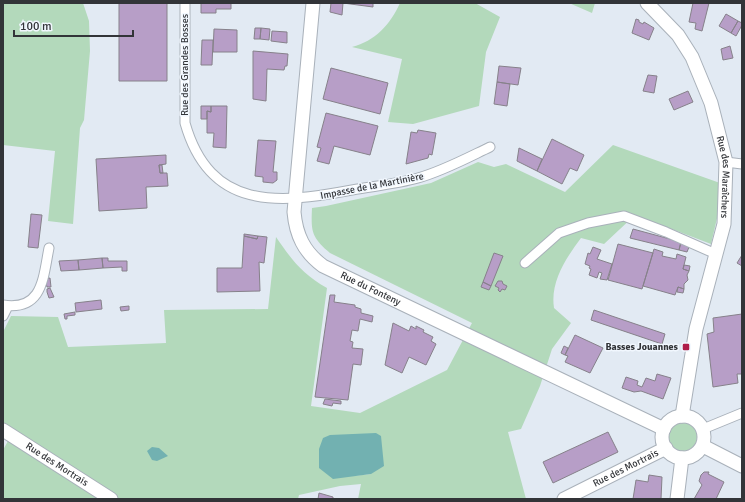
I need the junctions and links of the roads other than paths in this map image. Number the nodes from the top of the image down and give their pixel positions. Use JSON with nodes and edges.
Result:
{"nodes":[{"id":1,"x":185,"y":3,"type":"edge"},
{"id":2,"x":313,"y":3,"type":"edge"},
{"id":3,"x":648,"y":3,"type":"edge"},
{"id":4,"x":490,"y":147,"type":"dead end"},
{"id":5,"x":726,"y":162,"type":"junction"},
{"id":6,"x":742,"y":164,"type":"edge"},
{"id":7,"x":295,"y":199,"type":"junction"},
{"id":8,"x":49,"y":248,"type":"dead end"},
{"id":9,"x":716,"y":254,"type":"junction"},
{"id":10,"x":526,"y":263,"type":"dead end"},
{"id":11,"x":5,"y":306,"type":"edge"},
{"id":12,"x":3,"y":316,"type":"edge"},
{"id":13,"x":742,"y":413,"type":"edge"},
{"id":14,"x":682,"y":416,"type":"junction"},
{"id":15,"x":664,"y":429,"type":"junction"},
{"id":16,"x":703,"y":429,"type":"junction"},
{"id":17,"x":3,"y":430,"type":"edge"},
{"id":18,"x":703,"y":446,"type":"junction"},
{"id":19,"x":666,"y":448,"type":"junction"},
{"id":20,"x":682,"y":458,"type":"junction"},
{"id":21,"x":742,"y":466,"type":"edge"},
{"id":22,"x":111,"y":499,"type":"edge"},
{"id":23,"x":564,"y":499,"type":"edge"},
{"id":24,"x":677,"y":499,"type":"edge"}],
"edges":[{"from":1,"to":7,"type":"street","name":"Rue des Grandes Bosses"},
{"from":2,"to":7,"type":"street","name":"Rue du Fonteny"},
{"from":3,"to":5,"type":"street","name":"Rue des Maraîchers"},
{"from":4,"to":7,"type":"street","name":"Impasse de la Martinière"},
{"from":5,"to":6,"type":"street"},
{"from":5,"to":9,"type":"street","name":"Rue des Maraîchers"},
{"from":7,"to":15,"type":"street","name":"Rue du Fonteny"},
{"from":8,"to":11,"type":"street"},
{"from":9,"to":10,"type":"street"},
{"from":9,"to":14,"type":"street","name":"Rue des Maraîchers"},
{"from":11,"to":12,"type":"street"},
{"from":13,"to":16,"type":"street"},
{"from":14,"to":15,"type":"street"},
{"from":14,"to":16,"type":"street"},
{"from":15,"to":19,"type":"street"},
{"from":16,"to":18,"type":"street"},
{"from":17,"to":22,"type":"street","name":"Rue des Mortrais"},
{"from":18,"to":20,"type":"street"},
{"from":18,"to":21,"type":"street"},
{"from":19,"to":20,"type":"street"},
{"from":19,"to":23,"type":"street","name":"Rue des Mortrais"},
{"from":20,"to":24,"type":"street"}]}
